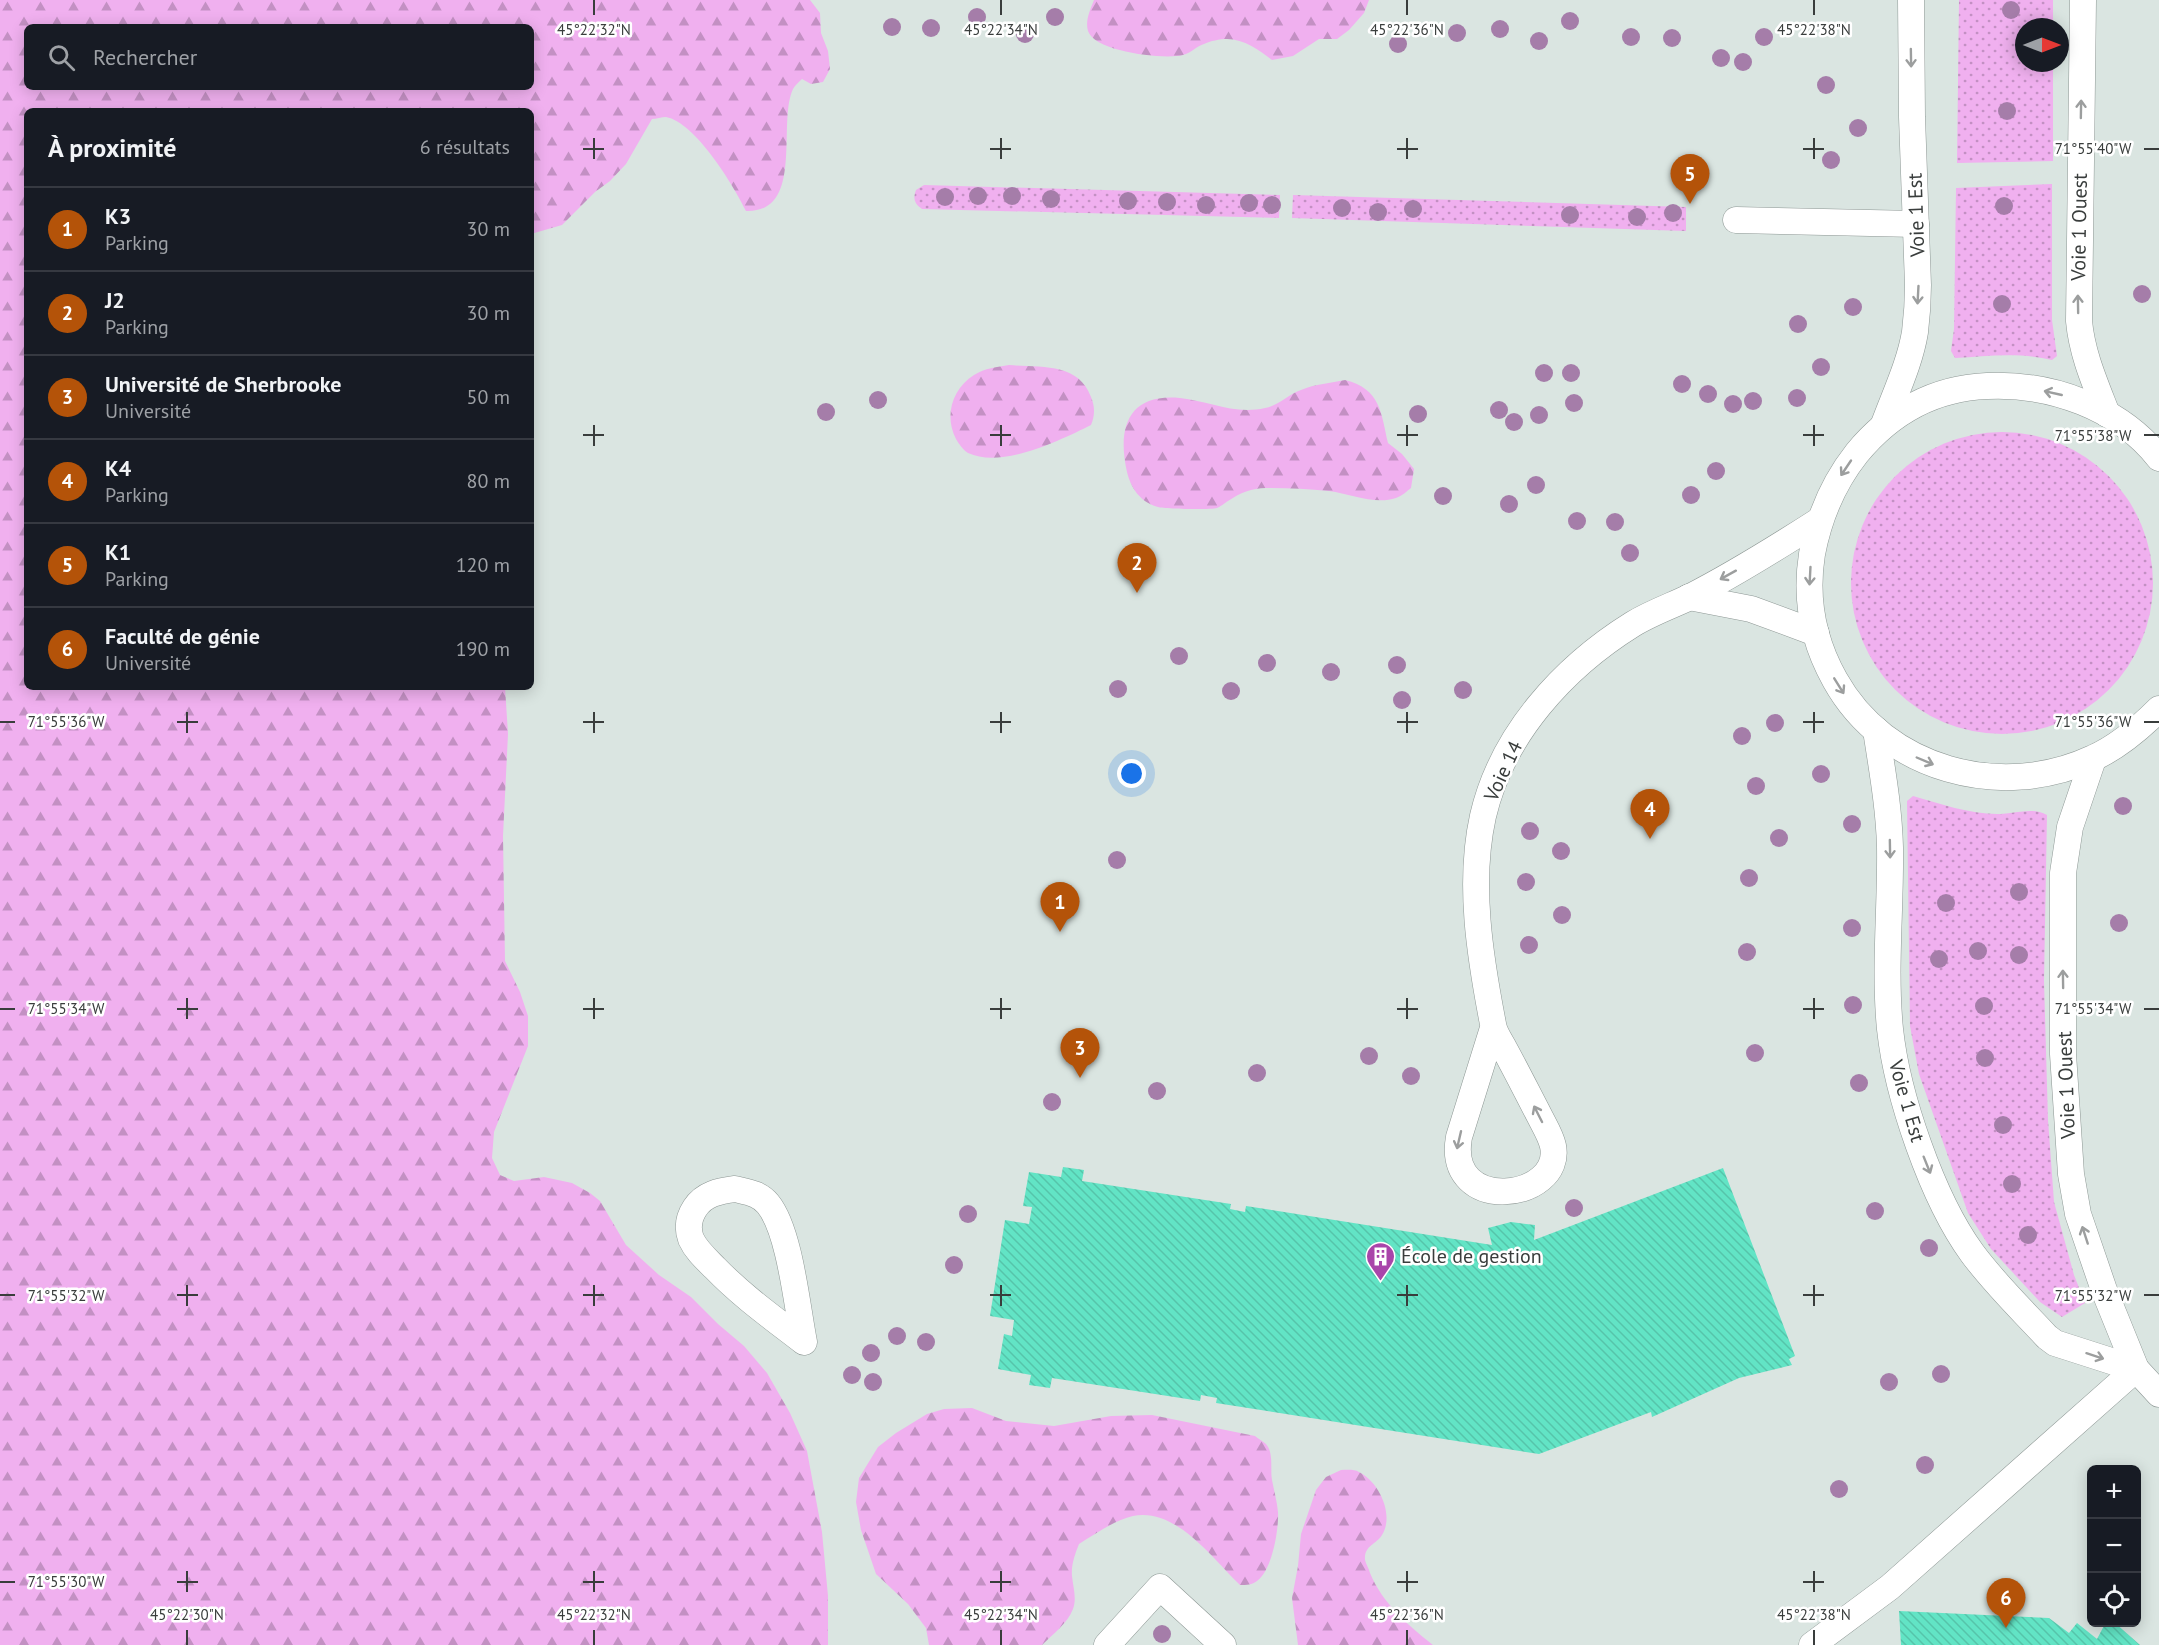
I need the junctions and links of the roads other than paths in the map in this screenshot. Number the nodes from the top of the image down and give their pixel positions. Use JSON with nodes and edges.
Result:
{"nodes":[{"id":1,"x":1911,"y":0,"type":"edge"},
{"id":2,"x":2083,"y":0,"type":"edge"},
{"id":3,"x":1736,"y":220,"type":"dead end"},
{"id":4,"x":1916,"y":224,"type":"junction"},
{"id":5,"x":2107,"y":414,"type":"junction"},
{"id":6,"x":1884,"y":424,"type":"junction"},
{"id":7,"x":2159,"y":458,"type":"edge"},
{"id":8,"x":1820,"y":520,"type":"junction"},
{"id":9,"x":1689,"y":597,"type":"junction"},
{"id":10,"x":1816,"y":633,"type":"junction"},
{"id":11,"x":2159,"y":710,"type":"edge"},
{"id":12,"x":1876,"y":730,"type":"junction"},
{"id":13,"x":2093,"y":759,"type":"junction"},
{"id":14,"x":1493,"y":1028,"type":"junction"},
{"id":15,"x":804,"y":1342,"type":"joint"},
{"id":16,"x":2136,"y":1369,"type":"junction"},
{"id":17,"x":2159,"y":1394,"type":"edge"},
{"id":18,"x":1107,"y":1645,"type":"edge"},
{"id":19,"x":1223,"y":1645,"type":"edge"},
{"id":20,"x":1812,"y":1645,"type":"edge"}],
"edges":[{"from":1,"to":4,"type":"lane","name":"Voie 1 Est","one_way":true},
{"from":5,"to":2,"type":"lane","name":"Voie 1 Ouest","one_way":true},
{"from":3,"to":4,"type":"lane"},
{"from":4,"to":6,"type":"lane","name":"Voie 1 Est","one_way":true},
{"from":5,"to":6,"type":"lane","one_way":true},
{"from":5,"to":7,"type":"lane"},
{"from":6,"to":8,"type":"lane","one_way":true},
{"from":8,"to":9,"type":"lane","name":"Voie 14","one_way":true},
{"from":8,"to":10,"type":"lane","one_way":true},
{"from":9,"to":10,"type":"lane"},
{"from":9,"to":14,"type":"lane","name":"Voie 14"},
{"from":10,"to":12,"type":"lane","one_way":true},
{"from":11,"to":13,"type":"lane"},
{"from":12,"to":13,"type":"lane","one_way":true},
{"from":12,"to":16,"type":"lane","name":"Voie 1 Est","one_way":true},
{"from":16,"to":13,"type":"lane","name":"Voie 1 Ouest","one_way":true},
{"from":14,"to":14,"type":"lane","name":"Voie 14","one_way":true},
{"from":15,"to":15,"type":"lane"},
{"from":16,"to":17,"type":"lane"},
{"from":16,"to":20,"type":"lane"},
{"from":18,"to":19,"type":"lane"}]}
